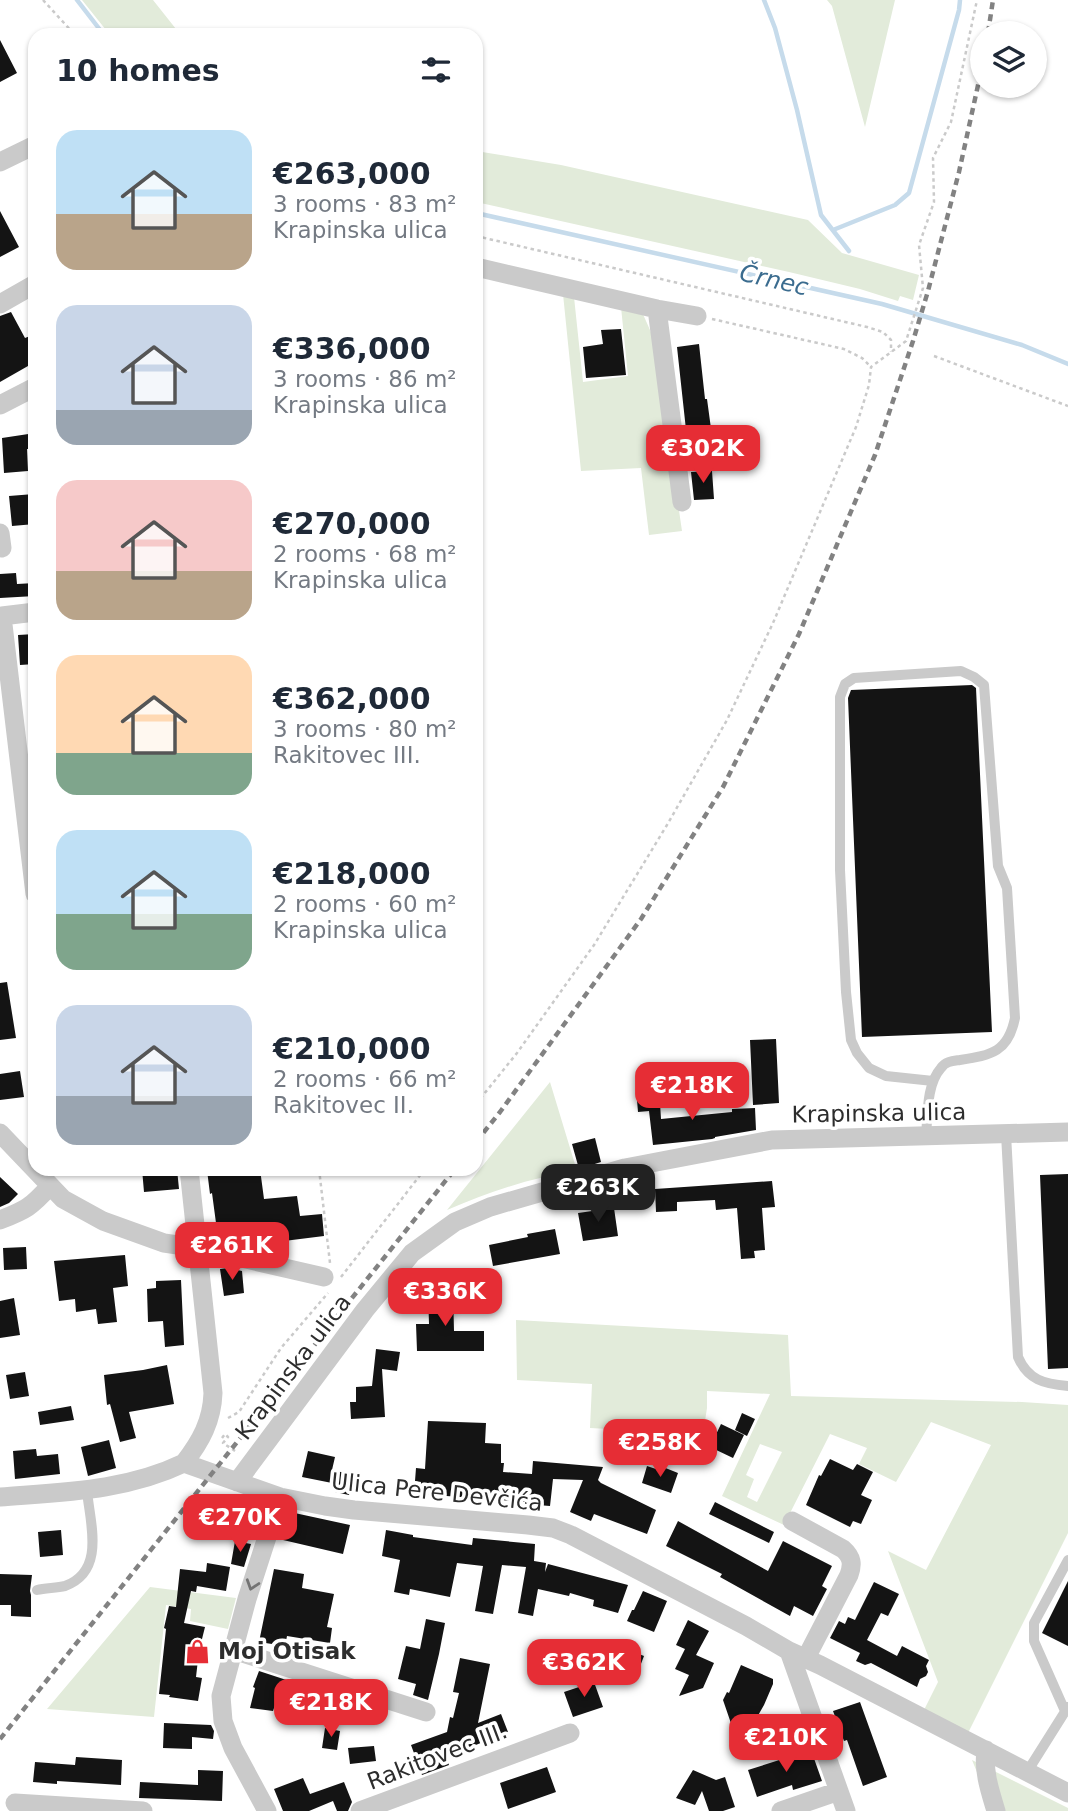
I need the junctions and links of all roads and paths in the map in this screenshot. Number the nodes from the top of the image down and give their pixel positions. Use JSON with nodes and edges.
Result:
{"nodes":[{"id":1,"x":43,"y":0,"type":"edge"},
{"id":2,"x":977,"y":0,"type":"edge"},
{"id":3,"x":69,"y":28,"type":"edge"},
{"id":4,"x":28,"y":148,"type":"edge"},
{"id":5,"x":0,"y":162,"type":"edge"},
{"id":6,"x":483,"y":238,"type":"edge"},
{"id":7,"x":483,"y":269,"type":"edge"},
{"id":8,"x":28,"y":288,"type":"edge"},
{"id":9,"x":0,"y":304,"type":"edge"},
{"id":10,"x":657,"y":309,"type":"junction"},
{"id":11,"x":697,"y":316,"type":"joint"},
{"id":12,"x":891,"y":352,"type":"junction"},
{"id":13,"x":934,"y":356,"type":"dead end"},
{"id":14,"x":871,"y":367,"type":"junction"},
{"id":15,"x":28,"y":391,"type":"edge"},
{"id":16,"x":0,"y":405,"type":"edge"},
{"id":17,"x":1068,"y":406,"type":"edge"},
{"id":18,"x":682,"y":502,"type":"dead end"},
{"id":19,"x":28,"y":613,"type":"edge"},
{"id":20,"x":1,"y":616,"type":"edge"},
{"id":21,"x":28,"y":837,"type":"edge"},
{"id":22,"x":933,"y":1081,"type":"junction"},
{"id":23,"x":483,"y":1095,"type":"edge"},
{"id":24,"x":1068,"y":1132,"type":"edge"},
{"id":25,"x":0,"y":1133,"type":"edge"},
{"id":26,"x":1006,"y":1134,"type":"junction"},
{"id":27,"x":926,"y":1136,"type":"junction"},
{"id":28,"x":28,"y":1163,"type":"edge"},
{"id":29,"x":41,"y":1176,"type":"edge"},
{"id":30,"x":190,"y":1176,"type":"edge"},
{"id":31,"x":320,"y":1176,"type":"edge"},
{"id":32,"x":419,"y":1176,"type":"edge"},
{"id":33,"x":50,"y":1186,"type":"junction"},
{"id":34,"x":0,"y":1220,"type":"edge"},
{"id":35,"x":198,"y":1248,"type":"junction"},
{"id":36,"x":330,"y":1279,"type":"junction"},
{"id":37,"x":1068,"y":1386,"type":"edge"},
{"id":38,"x":213,"y":1435,"type":"junction"},
{"id":39,"x":242,"y":1455,"type":"dead end"},
{"id":40,"x":184,"y":1463,"type":"junction"},
{"id":41,"x":237,"y":1482,"type":"junction"},
{"id":42,"x":86,"y":1491,"type":"junction"},
{"id":43,"x":0,"y":1494,"type":"edge"},
{"id":44,"x":280,"y":1497,"type":"junction"},
{"id":45,"x":792,"y":1521,"type":"dead end"},
{"id":46,"x":1068,"y":1560,"type":"edge"},
{"id":47,"x":37,"y":1590,"type":"dead end"},
{"id":48,"x":233,"y":1650,"type":"junction"},
{"id":49,"x":798,"y":1655,"type":"junction"},
{"id":50,"x":1067,"y":1709,"type":"edge"},
{"id":51,"x":426,"y":1712,"type":"dead end"},
{"id":52,"x":570,"y":1732,"type":"dead end"},
{"id":53,"x":986,"y":1750,"type":"junction"},
{"id":54,"x":1027,"y":1772,"type":"junction"},
{"id":55,"x":839,"y":1791,"type":"junction"},
{"id":56,"x":1068,"y":1793,"type":"edge"},
{"id":57,"x":15,"y":1802,"type":"dead end"},
{"id":58,"x":143,"y":1811,"type":"edge"},
{"id":59,"x":267,"y":1811,"type":"edge"},
{"id":60,"x":360,"y":1811,"type":"edge"},
{"id":61,"x":781,"y":1811,"type":"edge"},
{"id":62,"x":846,"y":1811,"type":"edge"},
{"id":63,"x":996,"y":1811,"type":"edge"}],
"edges":[{"from":1,"to":3,"type":"path"},
{"from":2,"to":12,"type":"path"},
{"from":4,"to":5,"type":"street"},
{"from":6,"to":12,"type":"path"},
{"from":7,"to":10,"type":"street"},
{"from":8,"to":9,"type":"street"},
{"from":10,"to":11,"type":"street"},
{"from":10,"to":18,"type":"street"},
{"from":11,"to":14,"type":"path"},
{"from":12,"to":14,"type":"path"},
{"from":13,"to":17,"type":"path"},
{"from":14,"to":23,"type":"path"},
{"from":15,"to":16,"type":"street"},
{"from":19,"to":20,"type":"street"},
{"from":20,"to":21,"type":"street"},
{"from":22,"to":22,"type":"lane"},
{"from":22,"to":27,"type":"lane"},
{"from":24,"to":26,"type":"street","name":"Krapinska ulica"},
{"from":25,"to":28,"type":"street"},
{"from":26,"to":27,"type":"street","name":"Krapinska ulica"},
{"from":26,"to":37,"type":"lane"},
{"from":27,"to":41,"type":"street","name":"Krapinska ulica"},
{"from":29,"to":33,"type":"street"},
{"from":30,"to":35,"type":"street"},
{"from":31,"to":36,"type":"path"},
{"from":32,"to":36,"type":"path"},
{"from":33,"to":34,"type":"street"},
{"from":33,"to":35,"type":"street"},
{"from":35,"to":36,"type":"street"},
{"from":35,"to":38,"type":"street"},
{"from":36,"to":38,"type":"path"},
{"from":38,"to":39,"type":"path"},
{"from":38,"to":40,"type":"street"},
{"from":40,"to":41,"type":"street","name":"Ulica Pere Devčića"},
{"from":40,"to":42,"type":"street"},
{"from":41,"to":44,"type":"street","name":"Ulica Pere Devčića"},
{"from":42,"to":43,"type":"street"},
{"from":42,"to":47,"type":"lane"},
{"from":44,"to":48,"type":"street","one_way":true},
{"from":44,"to":49,"type":"street","name":"Ulica Pere Devčića"},
{"from":45,"to":49,"type":"street"},
{"from":46,"to":50,"type":"lane"},
{"from":48,"to":51,"type":"street"},
{"from":48,"to":59,"type":"street"},
{"from":49,"to":53,"type":"street","name":"Ulica Pere Devčića"},
{"from":49,"to":55,"type":"street"},
{"from":50,"to":54,"type":"lane"},
{"from":52,"to":60,"type":"street","name":"Rakitovec III."},
{"from":53,"to":54,"type":"street","name":"Ulica Pere Devčića"},
{"from":53,"to":63,"type":"street"},
{"from":54,"to":56,"type":"street","name":"Ulica Pere Devčića"},
{"from":55,"to":61,"type":"street"},
{"from":55,"to":62,"type":"street"},
{"from":57,"to":58,"type":"street"}]}
